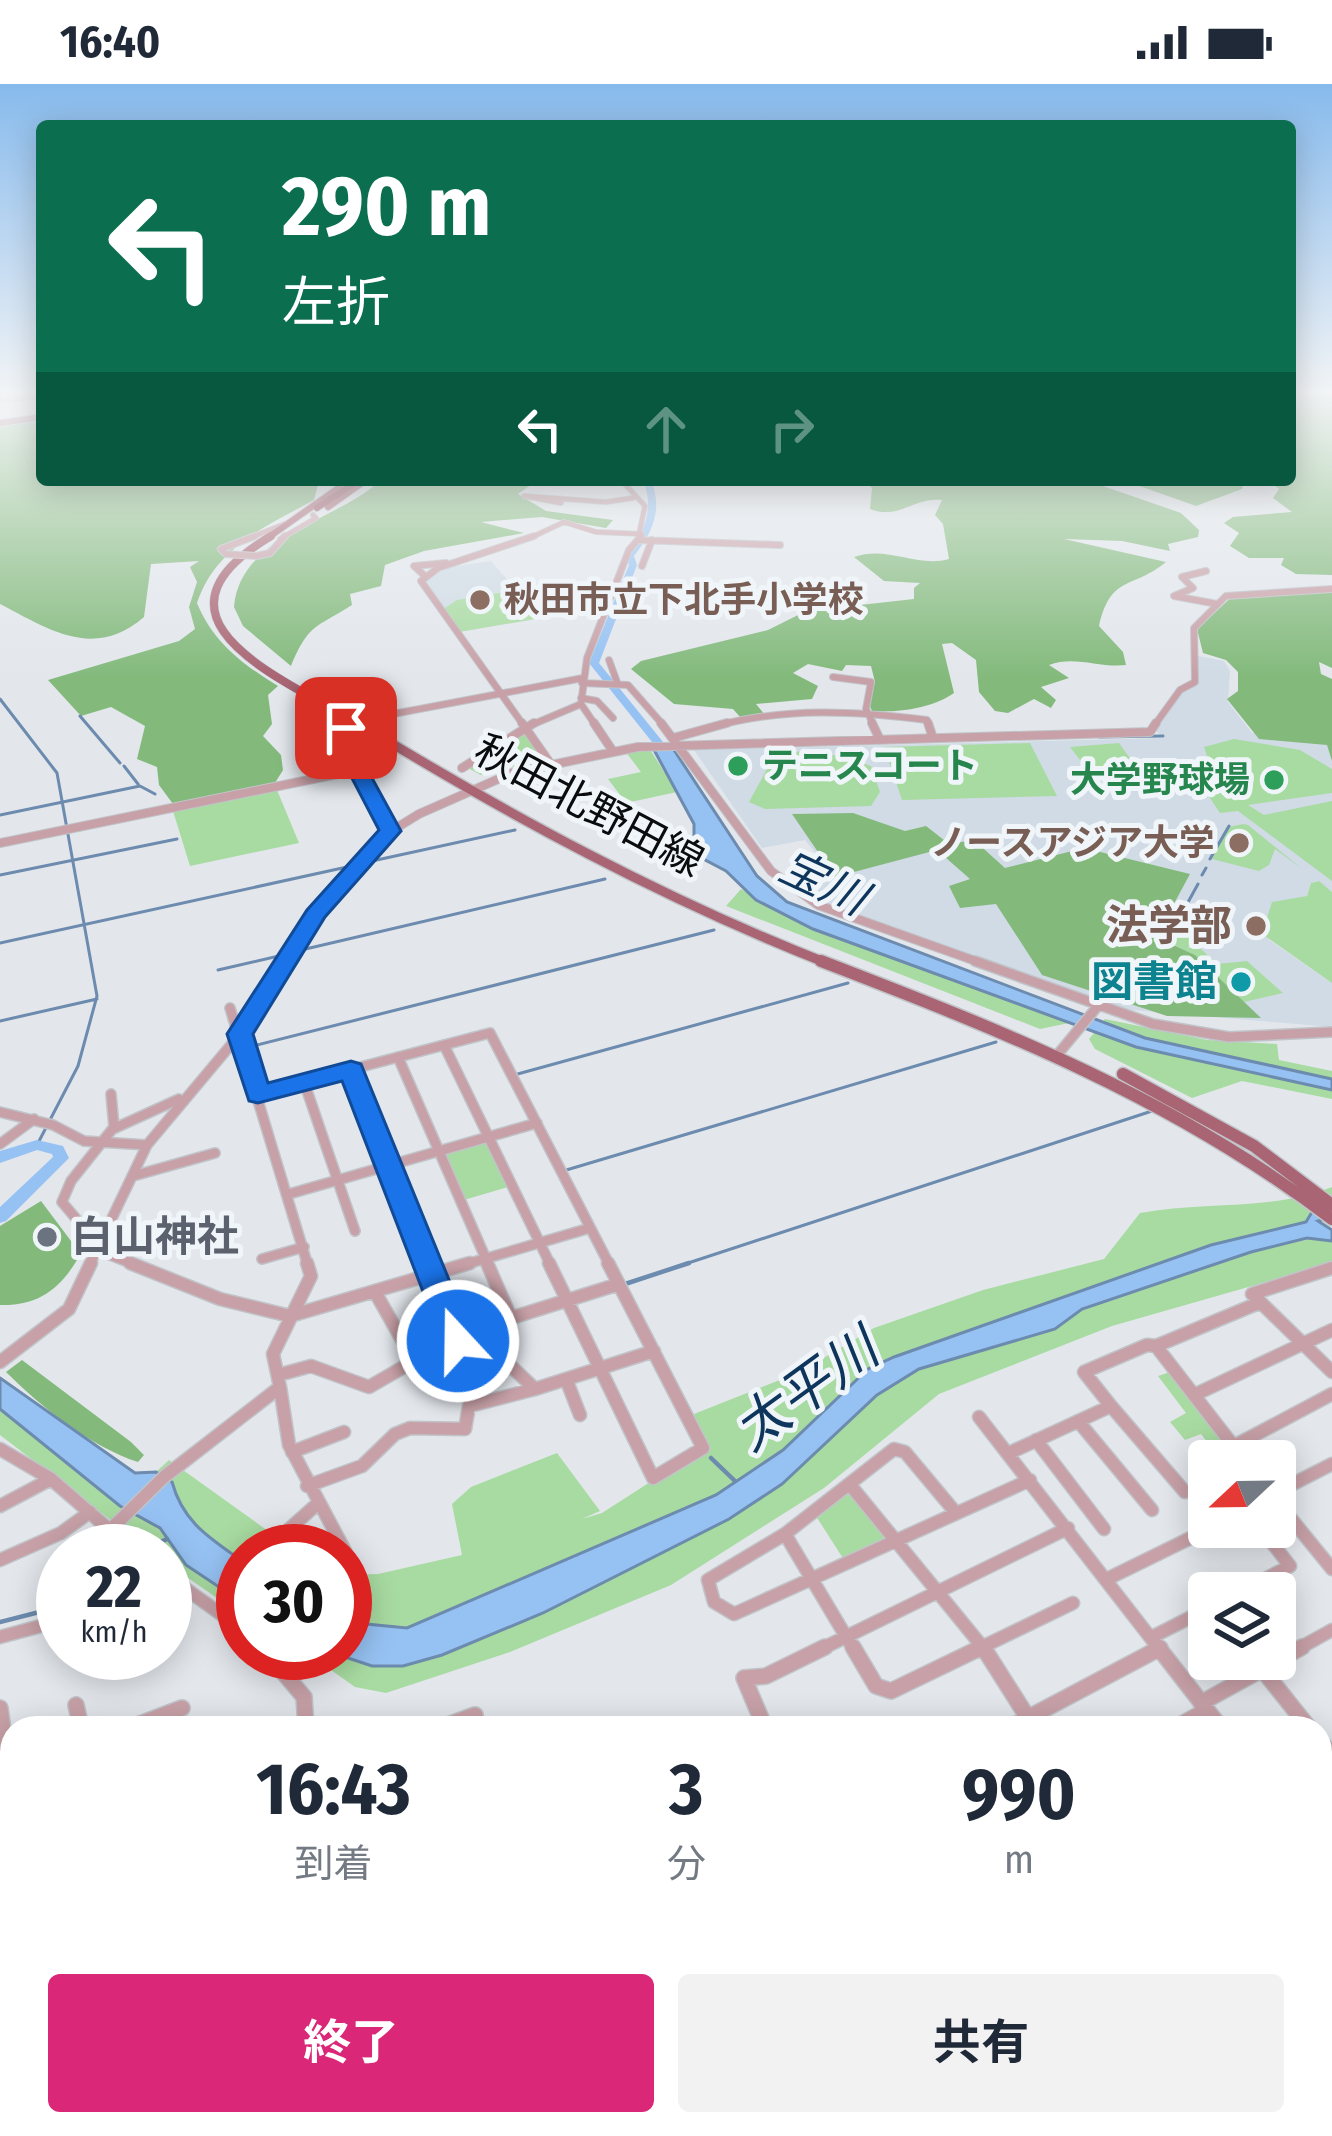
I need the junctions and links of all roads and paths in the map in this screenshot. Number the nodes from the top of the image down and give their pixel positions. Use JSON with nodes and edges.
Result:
{"nodes":[{"id":1,"x":336,"y":486,"type":"edge"},
{"id":2,"x":354,"y":486,"type":"edge"},
{"id":3,"x":625,"y":486,"type":"edge"},
{"id":4,"x":572,"y":494,"type":"dead end"},
{"id":5,"x":633,"y":498,"type":"junction"},
{"id":6,"x":614,"y":502,"type":"junction"},
{"id":7,"x":561,"y":503,"type":"dead end"},
{"id":8,"x":315,"y":511,"type":"junction"},
{"id":9,"x":287,"y":523,"type":"junction"},
{"id":10,"x":644,"y":539,"type":"junction"},
{"id":11,"x":679,"y":542,"type":"junction"},
{"id":12,"x":781,"y":545,"type":"dead end"},
{"id":13,"x":681,"y":555,"type":"dead end"},
{"id":14,"x":451,"y":564,"type":"junction"},
{"id":15,"x":643,"y":566,"type":"dead end"},
{"id":16,"x":1206,"y":571,"type":"dead end"},
{"id":17,"x":425,"y":576,"type":"junction"},
{"id":18,"x":1332,"y":589,"type":"edge"},
{"id":19,"x":1217,"y":604,"type":"junction"},
{"id":20,"x":609,"y":660,"type":"dead end"},
{"id":21,"x":287,"y":676,"type":"junction"},
{"id":22,"x":833,"y":677,"type":"dead end"},
{"id":23,"x":583,"y":681,"type":"junction"},
{"id":24,"x":615,"y":682,"type":"junction"},
{"id":25,"x":498,"y":692,"type":"junction"},
{"id":26,"x":581,"y":701,"type":"junction"},
{"id":27,"x":870,"y":714,"type":"junction"},
{"id":28,"x":373,"y":718,"type":"dead end"},
{"id":29,"x":613,"y":718,"type":"dead end"},
{"id":30,"x":334,"y":724,"type":"dead end"},
{"id":31,"x":354,"y":725,"type":"dead end"},
{"id":32,"x":525,"y":728,"type":"junction"},
{"id":33,"x":339,"y":736,"type":"junction"},
{"id":34,"x":933,"y":739,"type":"junction"},
{"id":35,"x":880,"y":740,"type":"junction"},
{"id":36,"x":674,"y":743,"type":"junction"},
{"id":37,"x":612,"y":750,"type":"junction"},
{"id":38,"x":550,"y":763,"type":"junction"},
{"id":39,"x":463,"y":768,"type":"dead end"},
{"id":40,"x":357,"y":770,"type":"junction"},
{"id":41,"x":474,"y":787,"type":"junction"},
{"id":42,"x":391,"y":831,"type":"junction"},
{"id":43,"x":0,"y":843,"type":"edge"},
{"id":44,"x":1097,"y":1007,"type":"junction"},
{"id":45,"x":230,"y":1008,"type":"dead end"},
{"id":46,"x":1332,"y":1032,"type":"edge"},
{"id":47,"x":240,"y":1034,"type":"junction"},
{"id":48,"x":444,"y":1045,"type":"junction"},
{"id":49,"x":1061,"y":1051,"type":"junction"},
{"id":50,"x":398,"y":1057,"type":"junction"},
{"id":51,"x":351,"y":1070,"type":"junction"},
{"id":52,"x":304,"y":1082,"type":"junction"},
{"id":53,"x":111,"y":1094,"type":"dead end"},
{"id":54,"x":258,"y":1094,"type":"junction"},
{"id":55,"x":184,"y":1098,"type":"junction"},
{"id":56,"x":2,"y":1115,"type":"edge"},
{"id":57,"x":41,"y":1121,"type":"junction"},
{"id":58,"x":537,"y":1123,"type":"junction"},
{"id":59,"x":113,"y":1130,"type":"junction"},
{"id":60,"x":488,"y":1137,"type":"junction"},
{"id":61,"x":103,"y":1142,"type":"junction"},
{"id":62,"x":0,"y":1144,"type":"edge"},
{"id":63,"x":147,"y":1145,"type":"junction"},
{"id":64,"x":440,"y":1150,"type":"junction"},
{"id":65,"x":215,"y":1153,"type":"dead end"},
{"id":66,"x":389,"y":1165,"type":"junction"},
{"id":67,"x":133,"y":1176,"type":"junction"},
{"id":68,"x":338,"y":1180,"type":"junction"},
{"id":69,"x":289,"y":1194,"type":"junction"},
{"id":70,"x":1323,"y":1202,"type":"edge"},
{"id":71,"x":1332,"y":1219,"type":"edge"},
{"id":72,"x":590,"y":1228,"type":"junction"},
{"id":73,"x":355,"y":1231,"type":"dead end"},
{"id":74,"x":539,"y":1242,"type":"junction"},
{"id":75,"x":99,"y":1246,"type":"junction"},
{"id":76,"x":304,"y":1247,"type":"junction"},
{"id":77,"x":262,"y":1259,"type":"dead end"},
{"id":78,"x":486,"y":1259,"type":"junction"},
{"id":79,"x":1332,"y":1268,"type":"edge"},
{"id":80,"x":433,"y":1275,"type":"junction"},
{"id":81,"x":619,"y":1284,"type":"junction"},
{"id":82,"x":375,"y":1292,"type":"junction"},
{"id":83,"x":566,"y":1301,"type":"junction"},
{"id":84,"x":1261,"y":1302,"type":"junction"},
{"id":85,"x":290,"y":1316,"type":"junction"},
{"id":86,"x":511,"y":1318,"type":"junction"},
{"id":87,"x":1332,"y":1330,"type":"edge"},
{"id":88,"x":458,"y":1338,"type":"junction"},
{"id":89,"x":1303,"y":1344,"type":"junction"},
{"id":90,"x":1156,"y":1346,"type":"junction"},
{"id":91,"x":654,"y":1352,"type":"junction"},
{"id":92,"x":414,"y":1361,"type":"junction"},
{"id":93,"x":0,"y":1362,"type":"edge"},
{"id":94,"x":600,"y":1369,"type":"junction"},
{"id":95,"x":1332,"y":1372,"type":"edge"},
{"id":96,"x":566,"y":1379,"type":"junction"},
{"id":97,"x":279,"y":1381,"type":"junction"},
{"id":98,"x":535,"y":1389,"type":"junction"},
{"id":99,"x":1332,"y":1394,"type":"edge"},
{"id":100,"x":1194,"y":1395,"type":"junction"},
{"id":101,"x":1111,"y":1406,"type":"junction"},
{"id":102,"x":580,"y":1415,"type":"dead end"},
{"id":103,"x":980,"y":1417,"type":"dead end"},
{"id":104,"x":1078,"y":1421,"type":"junction"},
{"id":105,"x":344,"y":1432,"type":"dead end"},
{"id":106,"x":1036,"y":1440,"type":"junction"},
{"id":107,"x":1229,"y":1440,"type":"edge"},
{"id":108,"x":1245,"y":1440,"type":"edge"},
{"id":109,"x":2,"y":1451,"type":"edge"},
{"id":110,"x":292,"y":1453,"type":"junction"},
{"id":111,"x":1009,"y":1453,"type":"junction"},
{"id":112,"x":1332,"y":1464,"type":"edge"},
{"id":113,"x":50,"y":1479,"type":"junction"},
{"id":114,"x":1030,"y":1480,"type":"junction"},
{"id":115,"x":1296,"y":1484,"type":"edge"},
{"id":116,"x":307,"y":1486,"type":"junction"},
{"id":117,"x":851,"y":1486,"type":"junction"},
{"id":118,"x":1185,"y":1492,"type":"dead end"},
{"id":119,"x":317,"y":1504,"type":"junction"},
{"id":120,"x":0,"y":1507,"type":"edge"},
{"id":121,"x":1152,"y":1510,"type":"dead end"},
{"id":122,"x":90,"y":1512,"type":"junction"},
{"id":123,"x":956,"y":1513,"type":"junction"},
{"id":124,"x":1296,"y":1523,"type":"edge"},
{"id":125,"x":111,"y":1524,"type":"edge"},
{"id":126,"x":119,"y":1524,"type":"edge"},
{"id":127,"x":294,"y":1524,"type":"edge"},
{"id":128,"x":334,"y":1524,"type":"edge"},
{"id":129,"x":1068,"y":1528,"type":"junction"},
{"id":130,"x":1104,"y":1529,"type":"dead end"},
{"id":131,"x":785,"y":1534,"type":"junction"},
{"id":132,"x":1188,"y":1539,"type":"edge"},
{"id":133,"x":897,"y":1540,"type":"junction"},
{"id":134,"x":1332,"y":1545,"type":"edge"},
{"id":135,"x":1276,"y":1548,"type":"edge"},
{"id":136,"x":1318,"y":1552,"type":"junction"},
{"id":137,"x":0,"y":1560,"type":"edge"},
{"id":138,"x":1332,"y":1569,"type":"edge"},
{"id":139,"x":1278,"y":1572,"type":"edge"},
{"id":140,"x":1107,"y":1579,"type":"junction"},
{"id":141,"x":812,"y":1580,"type":"junction"},
{"id":142,"x":936,"y":1592,"type":"junction"},
{"id":143,"x":1073,"y":1603,"type":"dead end"},
{"id":144,"x":1188,"y":1621,"type":"edge"},
{"id":145,"x":36,"y":1627,"type":"edge"},
{"id":146,"x":1332,"y":1630,"type":"edge"},
{"id":147,"x":0,"y":1637,"type":"edge"},
{"id":148,"x":847,"y":1638,"type":"junction"},
{"id":149,"x":1156,"y":1642,"type":"junction"},
{"id":150,"x":982,"y":1646,"type":"junction"},
{"id":151,"x":1296,"y":1649,"type":"edge"},
{"id":152,"x":290,"y":1680,"type":"edge"},
{"id":153,"x":1243,"y":1680,"type":"edge"},
{"id":154,"x":1277,"y":1680,"type":"edge"},
{"id":155,"x":76,"y":1705,"type":"dead end"},
{"id":156,"x":1204,"y":1707,"type":"junction"},
{"id":157,"x":182,"y":1708,"type":"dead end"},
{"id":158,"x":475,"y":1714,"type":"dead end"},
{"id":159,"x":78,"y":1716,"type":"edge"},
{"id":160,"x":161,"y":1716,"type":"edge"},
{"id":161,"x":305,"y":1716,"type":"edge"},
{"id":162,"x":470,"y":1716,"type":"edge"},
{"id":163,"x":760,"y":1716,"type":"edge"},
{"id":164,"x":1027,"y":1716,"type":"edge"},
{"id":165,"x":1031,"y":1716,"type":"edge"},
{"id":166,"x":1191,"y":1716,"type":"edge"},
{"id":167,"x":1211,"y":1716,"type":"edge"},
{"id":168,"x":1302,"y":1716,"type":"edge"}],
"edges":[{"from":1,"to":8,"type":"main road"},
{"from":2,"to":8,"type":"highway"},
{"from":3,"to":5,"type":"street"},
{"from":4,"to":6,"type":"street"},
{"from":5,"to":6,"type":"street"},
{"from":5,"to":10,"type":"street"},
{"from":6,"to":7,"type":"street"},
{"from":8,"to":9,"type":"main road","name":"秋田北野田線"},
{"from":8,"to":9,"type":"street","bridge":true},
{"from":8,"to":21,"type":"main road","name":"秋田北野田線"},
{"from":9,"to":21,"type":"main road","name":"秋田北野田線"},
{"from":10,"to":11,"type":"street"},
{"from":10,"to":14,"type":"street"},
{"from":10,"to":15,"type":"street"},
{"from":10,"to":23,"type":"street"},
{"from":11,"to":12,"type":"street"},
{"from":11,"to":13,"type":"street"},
{"from":14,"to":17,"type":"street"},
{"from":14,"to":17,"type":"street"},
{"from":16,"to":19,"type":"street"},
{"from":17,"to":25,"type":"street"},
{"from":18,"to":19,"type":"street"},
{"from":19,"to":34,"type":"street"},
{"from":20,"to":24,"type":"street"},
{"from":21,"to":41,"type":"main road","name":"秋田北野田線"},
{"from":22,"to":27,"type":"street"},
{"from":23,"to":24,"type":"street"},
{"from":23,"to":25,"type":"street"},
{"from":23,"to":26,"type":"street"},
{"from":24,"to":36,"type":"street"},
{"from":25,"to":28,"type":"street"},
{"from":25,"to":32,"type":"street"},
{"from":26,"to":29,"type":"street"},
{"from":26,"to":32,"type":"street"},
{"from":26,"to":37,"type":"street"},
{"from":27,"to":34,"type":"street"},
{"from":27,"to":35,"type":"street"},
{"from":27,"to":36,"type":"street"},
{"from":30,"to":33,"type":"street"},
{"from":31,"to":33,"type":"street"},
{"from":32,"to":38,"type":"street"},
{"from":32,"to":39,"type":"street"},
{"from":33,"to":40,"type":"street"},
{"from":34,"to":35,"type":"street"},
{"from":35,"to":36,"type":"street"},
{"from":36,"to":37,"type":"street"},
{"from":36,"to":44,"type":"street"},
{"from":37,"to":38,"type":"street"},
{"from":38,"to":41,"type":"street"},
{"from":40,"to":42,"type":"street"},
{"from":40,"to":43,"type":"street"},
{"from":41,"to":42,"type":"street"},
{"from":41,"to":49,"type":"main road","name":"秋田北野田線"},
{"from":42,"to":47,"type":"street"},
{"from":44,"to":46,"type":"street"},
{"from":44,"to":49,"type":"street"},
{"from":45,"to":47,"type":"street"},
{"from":47,"to":54,"type":"street"},
{"from":47,"to":55,"type":"street"},
{"from":48,"to":50,"type":"street"},
{"from":48,"to":58,"type":"street"},
{"from":48,"to":60,"type":"street"},
{"from":49,"to":70,"type":"main road","name":"秋田北野田線"},
{"from":50,"to":51,"type":"street"},
{"from":50,"to":64,"type":"street"},
{"from":51,"to":52,"type":"street"},
{"from":51,"to":66,"type":"street"},
{"from":52,"to":54,"type":"street"},
{"from":52,"to":68,"type":"street"},
{"from":53,"to":59,"type":"street"},
{"from":54,"to":69,"type":"street"},
{"from":55,"to":59,"type":"street"},
{"from":55,"to":63,"type":"street"},
{"from":56,"to":57,"type":"street"},
{"from":57,"to":61,"type":"street"},
{"from":57,"to":62,"type":"street"},
{"from":58,"to":60,"type":"street"},
{"from":58,"to":72,"type":"street"},
{"from":59,"to":61,"type":"street"},
{"from":60,"to":64,"type":"street"},
{"from":60,"to":74,"type":"street"},
{"from":61,"to":63,"type":"street"},
{"from":61,"to":75,"type":"street"},
{"from":63,"to":67,"type":"street"},
{"from":64,"to":66,"type":"street"},
{"from":64,"to":78,"type":"street"},
{"from":65,"to":67,"type":"street"},
{"from":66,"to":68,"type":"street"},
{"from":66,"to":80,"type":"street"},
{"from":67,"to":75,"type":"street"},
{"from":68,"to":69,"type":"street"},
{"from":68,"to":73,"type":"street"},
{"from":69,"to":76,"type":"street"},
{"from":70,"to":71,"type":"main road","name":"秋田北野田線"},
{"from":72,"to":74,"type":"street"},
{"from":72,"to":81,"type":"street"},
{"from":74,"to":78,"type":"street"},
{"from":74,"to":83,"type":"street"},
{"from":75,"to":85,"type":"street"},
{"from":75,"to":93,"type":"street"},
{"from":76,"to":77,"type":"street"},
{"from":76,"to":85,"type":"street"},
{"from":78,"to":80,"type":"street"},
{"from":78,"to":86,"type":"street"},
{"from":79,"to":84,"type":"street"},
{"from":80,"to":82,"type":"street"},
{"from":80,"to":88,"type":"street"},
{"from":81,"to":83,"type":"street"},
{"from":81,"to":91,"type":"street"},
{"from":82,"to":85,"type":"street"},
{"from":82,"to":92,"type":"street"},
{"from":83,"to":86,"type":"street"},
{"from":83,"to":94,"type":"street"},
{"from":84,"to":89,"type":"street"},
{"from":84,"to":90,"type":"street"},
{"from":85,"to":97,"type":"street"},
{"from":86,"to":88,"type":"street"},
{"from":87,"to":89,"type":"street"},
{"from":88,"to":92,"type":"street"},
{"from":88,"to":98,"type":"street"},
{"from":89,"to":95,"type":"street"},
{"from":89,"to":100,"type":"street"},
{"from":90,"to":100,"type":"street"},
{"from":90,"to":101,"type":"street"},
{"from":91,"to":94,"type":"street"},
{"from":91,"to":94,"type":"street"},
{"from":92,"to":97,"type":"street"},
{"from":94,"to":96,"type":"street"},
{"from":96,"to":98,"type":"street"},
{"from":96,"to":102,"type":"street"},
{"from":97,"to":110,"type":"street"},
{"from":97,"to":126,"type":"street"},
{"from":98,"to":116,"type":"street"},
{"from":99,"to":108,"type":"street"},
{"from":100,"to":107,"type":"street"},
{"from":101,"to":104,"type":"street"},
{"from":101,"to":118,"type":"street"},
{"from":103,"to":111,"type":"street"},
{"from":104,"to":106,"type":"street"},
{"from":104,"to":121,"type":"street"},
{"from":105,"to":110,"type":"street"},
{"from":106,"to":111,"type":"street"},
{"from":106,"to":130,"type":"street"},
{"from":109,"to":113,"type":"street"},
{"from":110,"to":116,"type":"street"},
{"from":111,"to":114,"type":"street"},
{"from":112,"to":115,"type":"street"},
{"from":113,"to":120,"type":"street"},
{"from":113,"to":122,"type":"street"},
{"from":114,"to":123,"type":"street"},
{"from":114,"to":129,"type":"street"},
{"from":116,"to":119,"type":"street"},
{"from":117,"to":123,"type":"street"},
{"from":117,"to":131,"type":"street"},
{"from":117,"to":133,"type":"street"},
{"from":119,"to":127,"type":"street"},
{"from":119,"to":128,"type":"street"},
{"from":122,"to":125,"type":"street"},
{"from":122,"to":137,"type":"street"},
{"from":123,"to":133,"type":"street"},
{"from":124,"to":136,"type":"street"},
{"from":129,"to":140,"type":"street"},
{"from":129,"to":142,"type":"street"},
{"from":131,"to":141,"type":"street"},
{"from":131,"to":141,"type":"street"},
{"from":132,"to":140,"type":"street"},
{"from":133,"to":141,"type":"street"},
{"from":133,"to":142,"type":"street"},
{"from":134,"to":136,"type":"street"},
{"from":135,"to":139,"type":"street"},
{"from":136,"to":138,"type":"street"},
{"from":140,"to":149,"type":"street"},
{"from":141,"to":148,"type":"street"},
{"from":142,"to":148,"type":"street"},
{"from":142,"to":150,"type":"street"},
{"from":143,"to":150,"type":"street"},
{"from":144,"to":149,"type":"street"},
{"from":145,"to":147,"type":"street"},
{"from":146,"to":151,"type":"street"},
{"from":148,"to":150,"type":"street"},
{"from":148,"to":163,"type":"street"},
{"from":149,"to":156,"type":"street"},
{"from":149,"to":165,"type":"street"},
{"from":150,"to":164,"type":"street"},
{"from":152,"to":161,"type":"street"},
{"from":153,"to":156,"type":"street"},
{"from":154,"to":168,"type":"street"},
{"from":155,"to":159,"type":"street"},
{"from":156,"to":166,"type":"street"},
{"from":156,"to":167,"type":"street"},
{"from":157,"to":160,"type":"street"},
{"from":158,"to":162,"type":"street"}]}
